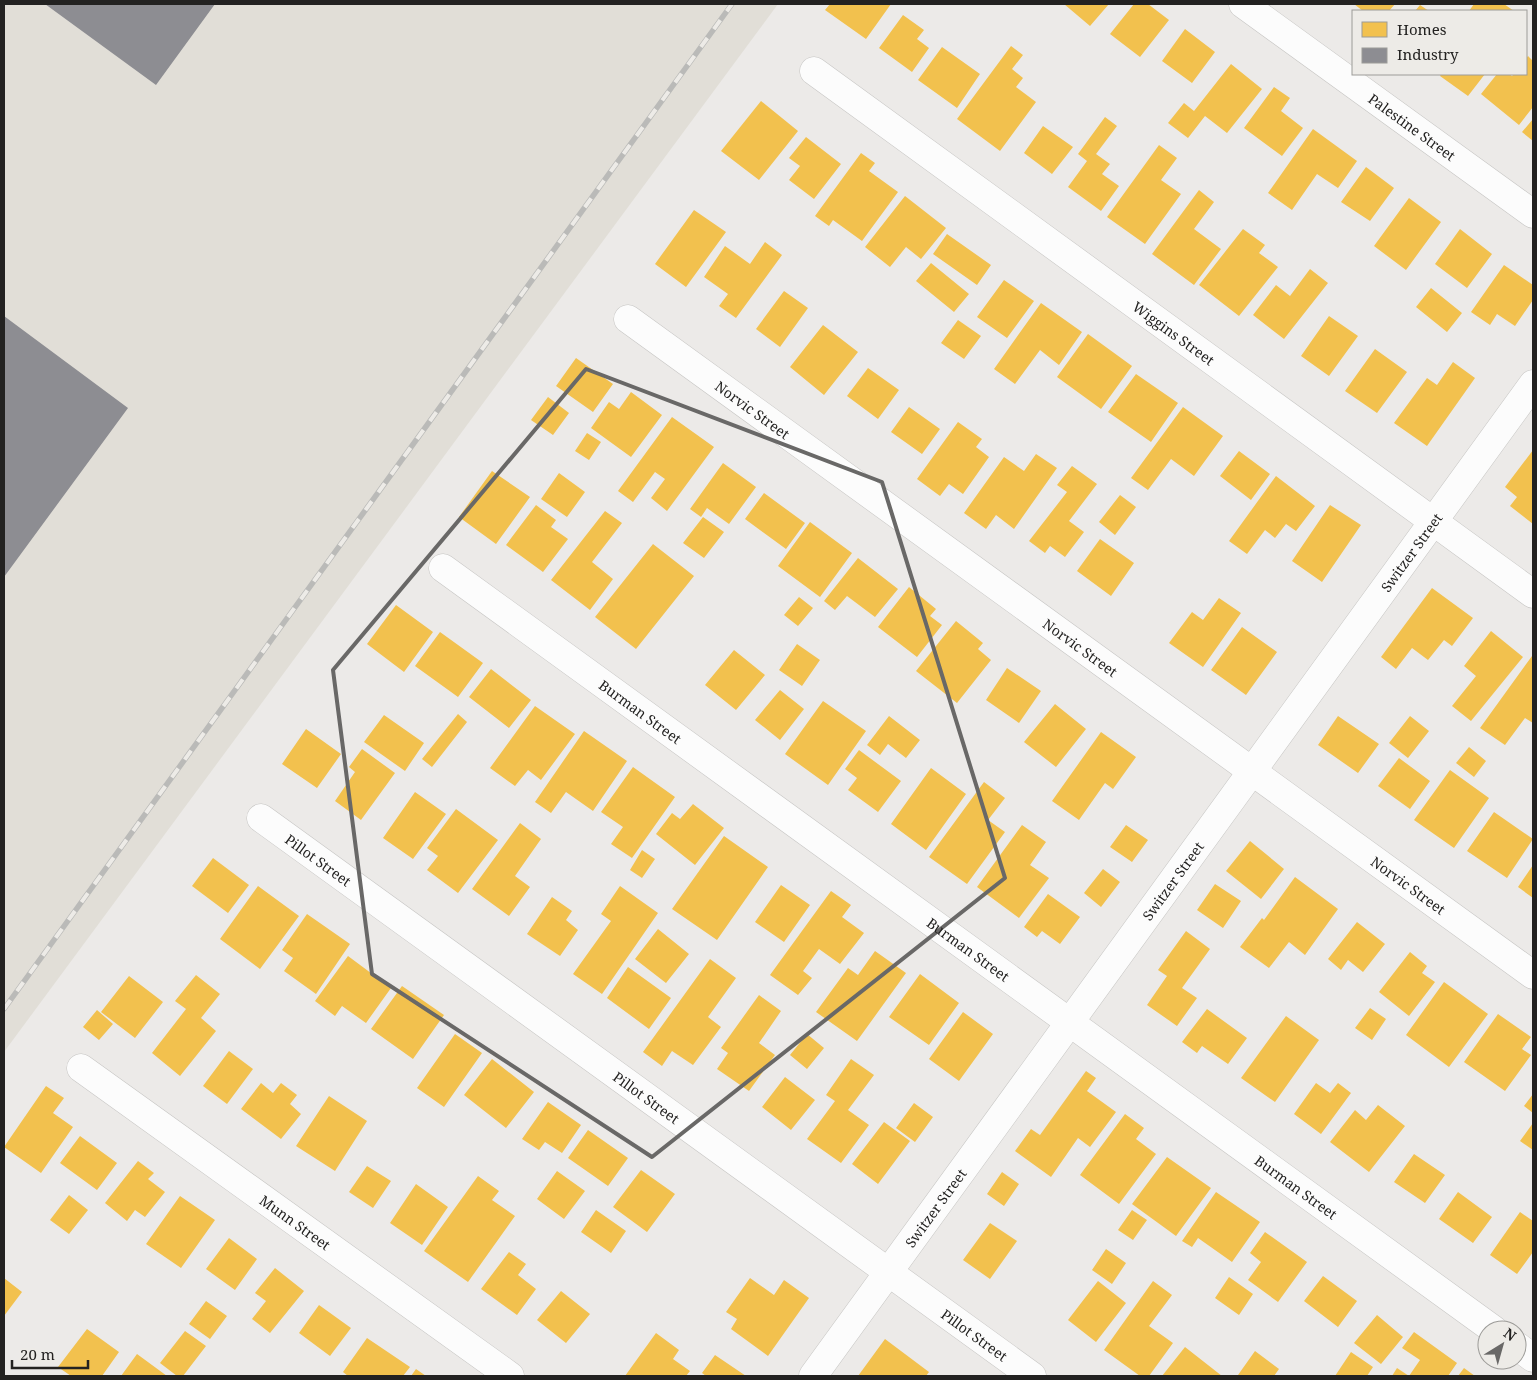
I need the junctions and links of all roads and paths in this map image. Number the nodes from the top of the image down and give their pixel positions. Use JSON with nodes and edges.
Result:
{"nodes":[{"id":1,"x":1243,"y":4,"type":"edge"},
{"id":2,"x":814,"y":71,"type":"dead end"},
{"id":3,"x":1533,"y":214,"type":"edge"},
{"id":4,"x":628,"y":318,"type":"dead end"},
{"id":5,"x":1533,"y":384,"type":"edge"},
{"id":6,"x":1434,"y":522,"type":"junction"},
{"id":7,"x":443,"y":568,"type":"dead end"},
{"id":8,"x":1533,"y":594,"type":"edge"},
{"id":9,"x":1252,"y":771,"type":"junction"},
{"id":10,"x":261,"y":818,"type":"dead end"},
{"id":11,"x":1533,"y":975,"type":"edge"},
{"id":12,"x":1070,"y":1022,"type":"junction"},
{"id":13,"x":82,"y":1068,"type":"dead end"},
{"id":14,"x":889,"y":1272,"type":"junction"},
{"id":15,"x":1480,"y":1320,"type":"edge"},
{"id":16,"x":510,"y":1376,"type":"edge"},
{"id":17,"x":813,"y":1376,"type":"edge"},
{"id":18,"x":1032,"y":1376,"type":"edge"}],
"edges":[{"from":1,"to":3,"type":"street","name":"Palestine Street"},
{"from":2,"to":6,"type":"street","name":"Wiggins Street"},
{"from":4,"to":9,"type":"street","name":"Norvic Street"},
{"from":5,"to":6,"type":"street","name":"Switzer Street"},
{"from":6,"to":8,"type":"street","name":"Wiggins Street"},
{"from":6,"to":9,"type":"street","name":"Switzer Street"},
{"from":7,"to":12,"type":"street","name":"Burman Street"},
{"from":9,"to":11,"type":"street","name":"Norvic Street"},
{"from":9,"to":12,"type":"street","name":"Switzer Street"},
{"from":10,"to":14,"type":"street","name":"Pillot Street"},
{"from":12,"to":14,"type":"street","name":"Switzer Street"},
{"from":12,"to":15,"type":"street","name":"Burman Street"},
{"from":13,"to":16,"type":"street","name":"Munn Street"},
{"from":14,"to":17,"type":"street","name":"Switzer Street"},
{"from":14,"to":18,"type":"street","name":"Pillot Street"}]}
